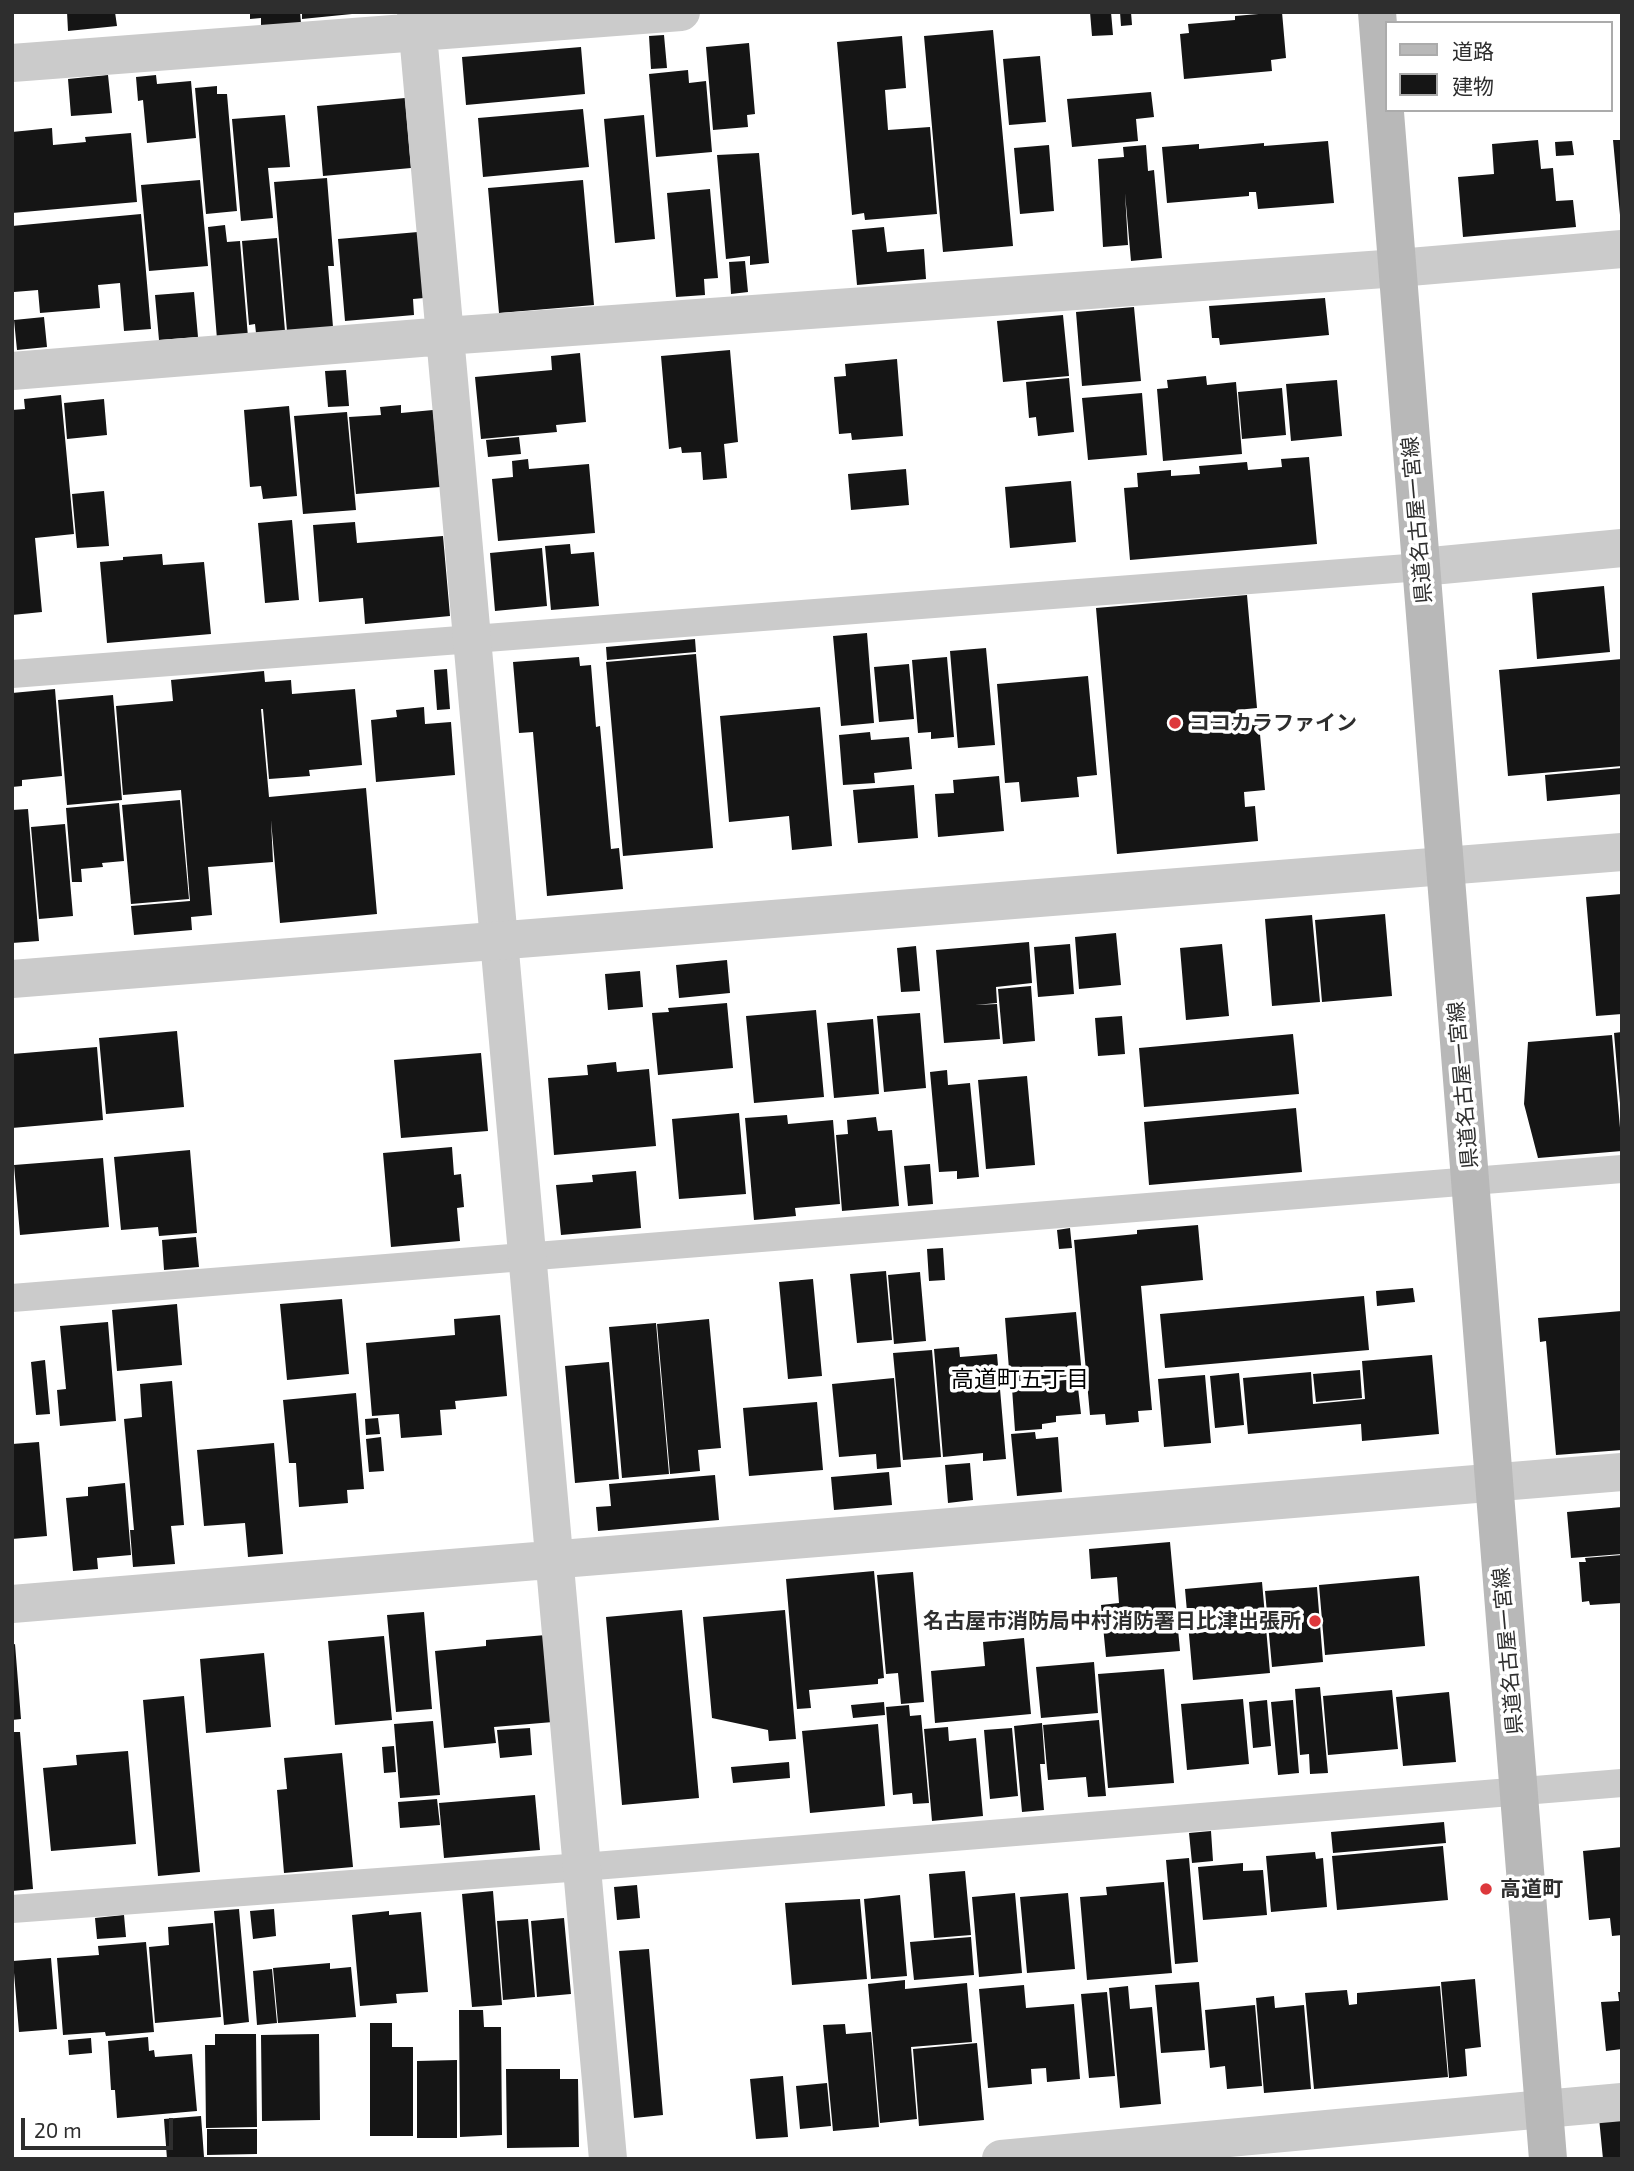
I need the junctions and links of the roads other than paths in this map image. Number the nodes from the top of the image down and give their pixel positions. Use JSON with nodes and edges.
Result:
{"nodes":[{"id":1,"x":681,"y":12,"type":"edge"},
{"id":2,"x":1377,"y":12,"type":"edge"},
{"id":3,"x":416,"y":22,"type":"edge"},
{"id":4,"x":12,"y":63,"type":"edge"},
{"id":5,"x":1622,"y":249,"type":"edge"},
{"id":6,"x":1398,"y":268,"type":"junction"},
{"id":7,"x":445,"y":336,"type":"junction"},
{"id":8,"x":12,"y":371,"type":"edge"},
{"id":9,"x":1622,"y":548,"type":"edge"},
{"id":10,"x":1421,"y":567,"type":"junction"},
{"id":11,"x":472,"y":639,"type":"junction"},
{"id":12,"x":12,"y":674,"type":"edge"},
{"id":13,"x":1622,"y":852,"type":"edge"},
{"id":14,"x":1445,"y":866,"type":"junction"},
{"id":15,"x":500,"y":940,"type":"junction"},
{"id":16,"x":12,"y":979,"type":"edge"},
{"id":17,"x":1622,"y":1169,"type":"edge"},
{"id":18,"x":1471,"y":1180,"type":"junction"},
{"id":19,"x":528,"y":1256,"type":"junction"},
{"id":20,"x":12,"y":1298,"type":"edge"},
{"id":21,"x":1622,"y":1472,"type":"edge"},
{"id":22,"x":1494,"y":1483,"type":"junction"},
{"id":23,"x":555,"y":1560,"type":"junction"},
{"id":24,"x":12,"y":1604,"type":"edge"},
{"id":25,"x":1622,"y":1783,"type":"edge"},
{"id":26,"x":1519,"y":1791,"type":"junction"},
{"id":27,"x":582,"y":1867,"type":"junction"},
{"id":28,"x":12,"y":1909,"type":"edge"},
{"id":29,"x":1622,"y":2102,"type":"edge"},
{"id":30,"x":1544,"y":2109,"type":"junction"},
{"id":31,"x":607,"y":2159,"type":"edge"},
{"id":32,"x":1001,"y":2159,"type":"edge"},
{"id":33,"x":1548,"y":2159,"type":"edge"}],
"edges":[{"from":1,"to":3,"type":"street"},
{"from":2,"to":6,"type":"main road","name":"県道名古屋一宮線"},
{"from":3,"to":4,"type":"street"},
{"from":3,"to":7,"type":"street"},
{"from":5,"to":6,"type":"street"},
{"from":6,"to":7,"type":"street"},
{"from":6,"to":10,"type":"main road","name":"県道名古屋一宮線"},
{"from":7,"to":8,"type":"street"},
{"from":7,"to":11,"type":"street"},
{"from":9,"to":10,"type":"street"},
{"from":10,"to":11,"type":"lane"},
{"from":10,"to":14,"type":"main road","name":"県道名古屋一宮線"},
{"from":11,"to":12,"type":"lane"},
{"from":11,"to":15,"type":"street"},
{"from":13,"to":14,"type":"street"},
{"from":14,"to":15,"type":"street"},
{"from":14,"to":18,"type":"main road","name":"県道名古屋一宮線"},
{"from":15,"to":16,"type":"street"},
{"from":15,"to":19,"type":"street"},
{"from":17,"to":18,"type":"lane"},
{"from":18,"to":19,"type":"lane"},
{"from":18,"to":22,"type":"main road","name":"県道名古屋一宮線"},
{"from":19,"to":20,"type":"lane"},
{"from":19,"to":23,"type":"street"},
{"from":21,"to":22,"type":"street"},
{"from":22,"to":23,"type":"street"},
{"from":22,"to":26,"type":"main road","name":"県道名古屋一宮線"},
{"from":23,"to":24,"type":"street"},
{"from":23,"to":27,"type":"street"},
{"from":25,"to":26,"type":"lane"},
{"from":26,"to":27,"type":"lane"},
{"from":26,"to":30,"type":"main road","name":"県道名古屋一宮線"},
{"from":27,"to":28,"type":"lane"},
{"from":27,"to":31,"type":"street"},
{"from":29,"to":30,"type":"street"},
{"from":30,"to":32,"type":"street"},
{"from":30,"to":33,"type":"main road","name":"県道名古屋一宮線"}]}
